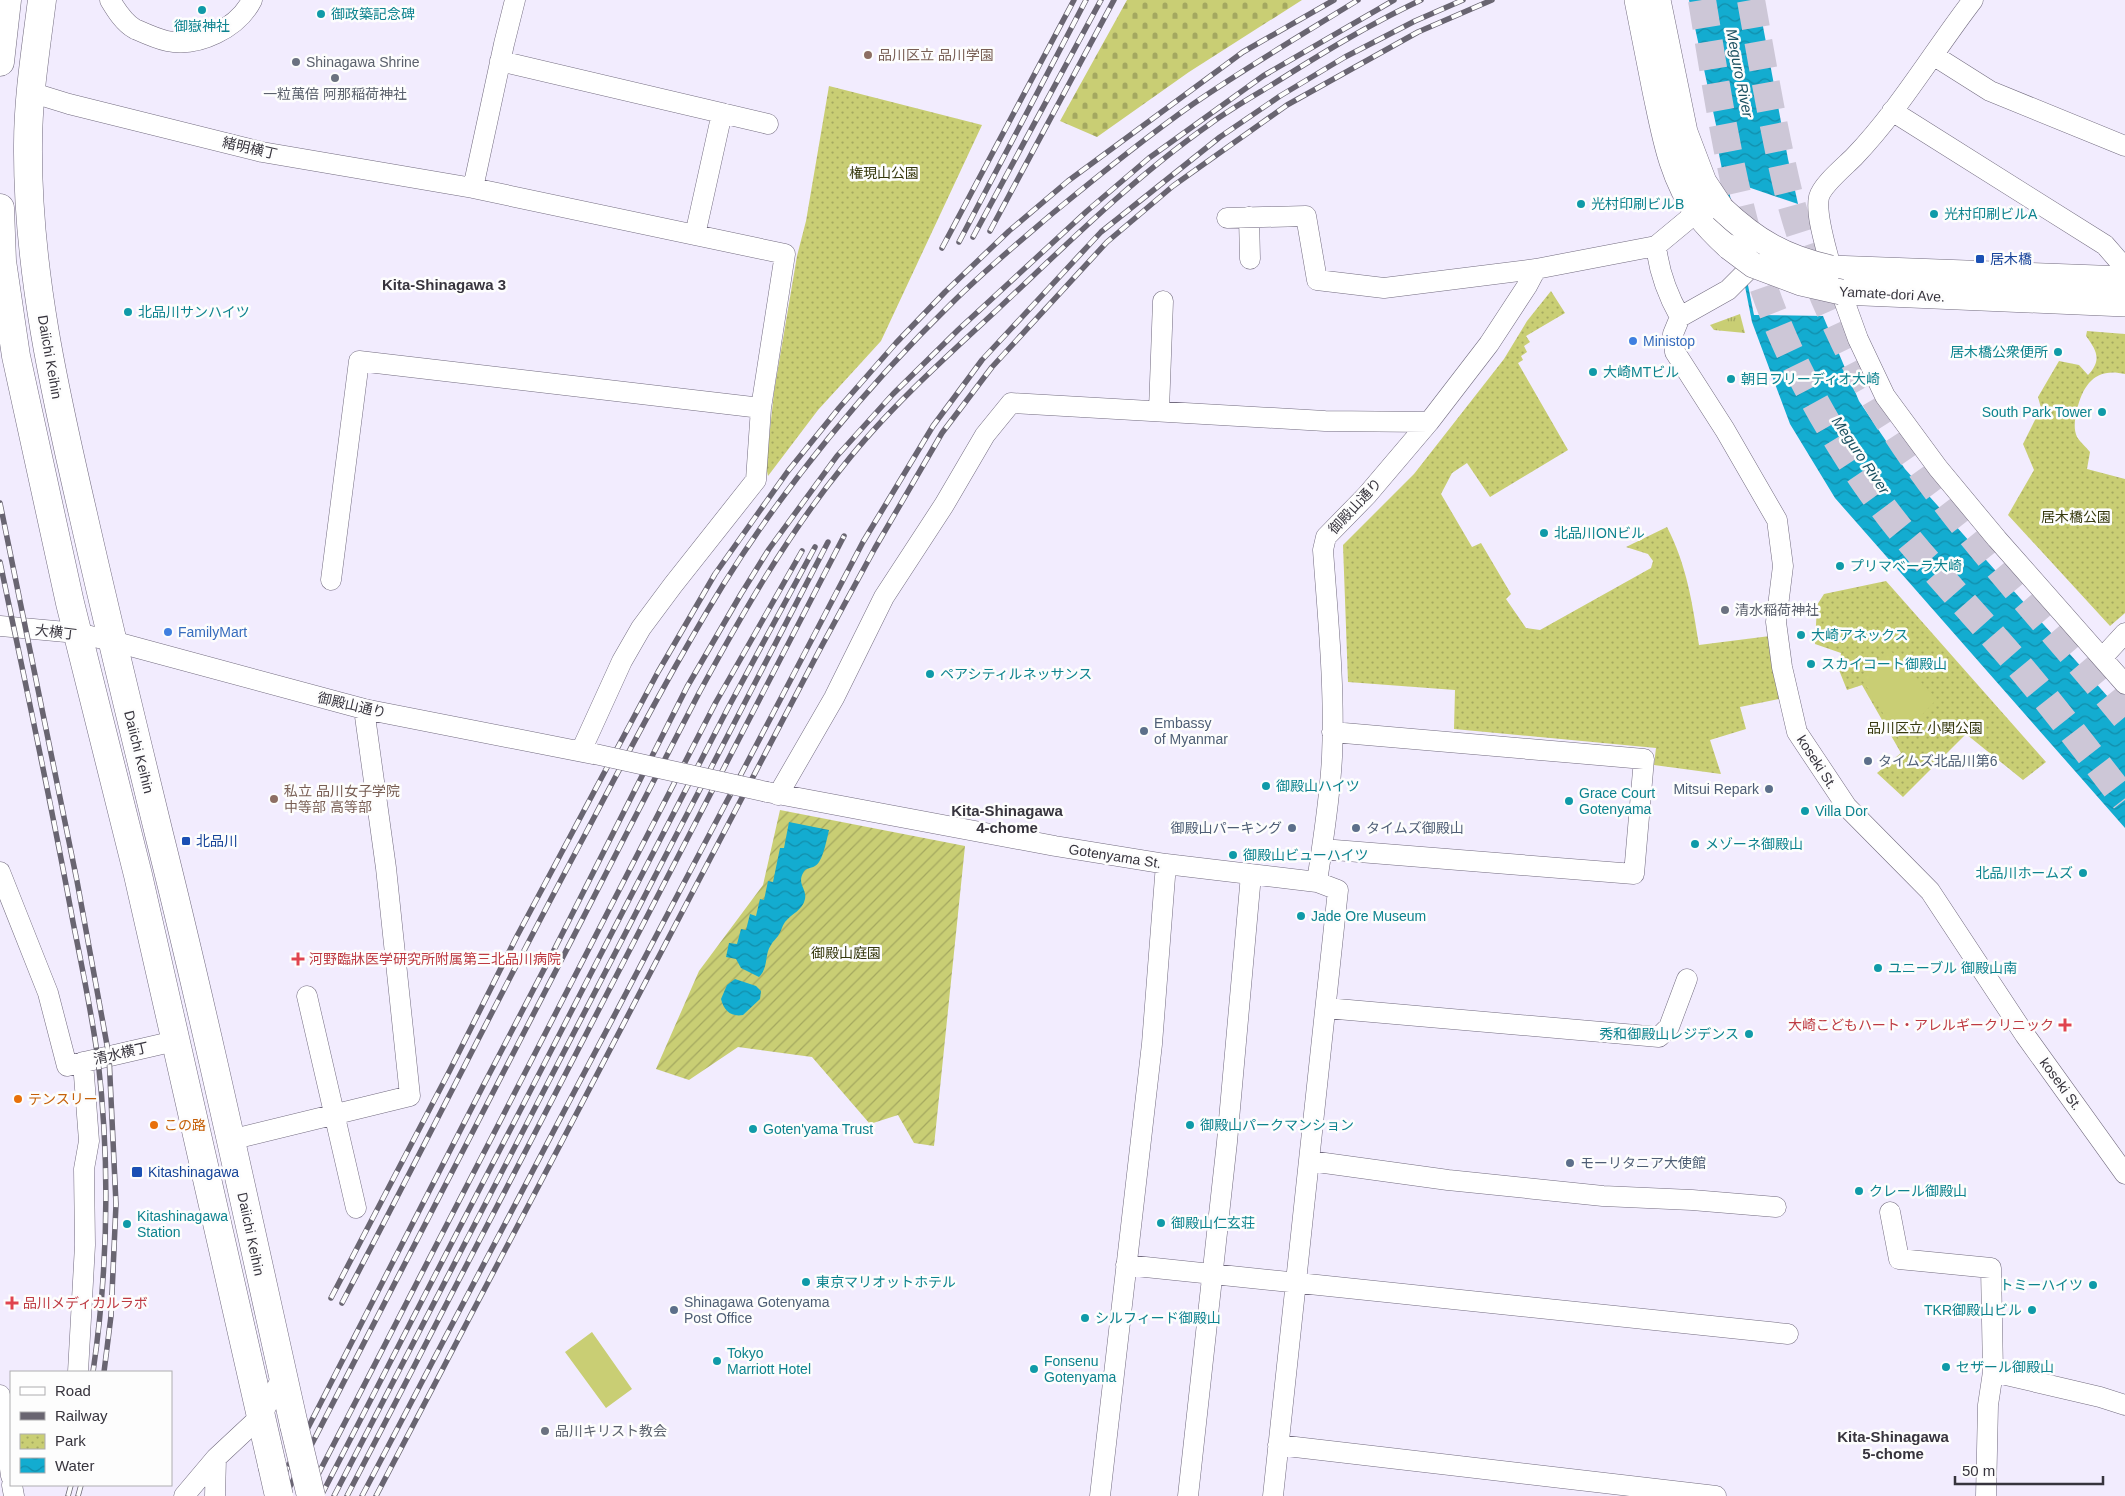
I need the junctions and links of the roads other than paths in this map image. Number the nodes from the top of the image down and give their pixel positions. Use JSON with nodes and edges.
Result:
{"nodes":[{"id":1,"x":7,"y":0,"type":"edge"},
{"id":2,"x":42,"y":0,"type":"edge"},
{"id":3,"x":110,"y":0,"type":"edge"},
{"id":4,"x":252,"y":0,"type":"edge"},
{"id":5,"x":515,"y":0,"type":"edge"},
{"id":6,"x":1637,"y":0,"type":"edge"},
{"id":7,"x":1658,"y":0,"type":"edge"},
{"id":8,"x":1973,"y":0,"type":"edge"},
{"id":9,"x":1933,"y":55,"type":"junction"},
{"id":10,"x":500,"y":61,"type":"junction"},
{"id":11,"x":0,"y":62,"type":"edge"},
{"id":12,"x":30,"y":92,"type":"junction"},
{"id":13,"x":1892,"y":111,"type":"junction"},
{"id":14,"x":722,"y":113,"type":"junction"},
{"id":15,"x":768,"y":124,"type":"dead end"},
{"id":16,"x":2125,"y":146,"type":"edge"},
{"id":17,"x":473,"y":188,"type":"junction"},
{"id":18,"x":0,"y":208,"type":"edge"},
{"id":19,"x":1696,"y":212,"type":"junction"},
{"id":20,"x":1249,"y":217,"type":"junction"},
{"id":21,"x":1227,"y":218,"type":"dead end"},
{"id":22,"x":695,"y":235,"type":"junction"},
{"id":23,"x":1656,"y":246,"type":"junction"},
{"id":24,"x":1250,"y":259,"type":"dead end"},
{"id":25,"x":1753,"y":265,"type":"junction"},
{"id":26,"x":1831,"y":268,"type":"junction"},
{"id":27,"x":2125,"y":268,"type":"edge"},
{"id":28,"x":1536,"y":269,"type":"junction"},
{"id":29,"x":2125,"y":279,"type":"edge"},
{"id":30,"x":1841,"y":292,"type":"junction"},
{"id":31,"x":1163,"y":301,"type":"dead end"},
{"id":32,"x":2125,"y":304,"type":"edge"},
{"id":33,"x":1680,"y":318,"type":"junction"},
{"id":34,"x":8,"y":358,"type":"edge"},
{"id":35,"x":761,"y":408,"type":"junction"},
{"id":36,"x":1159,"y":410,"type":"junction"},
{"id":37,"x":1429,"y":422,"type":"junction"},
{"id":38,"x":331,"y":580,"type":"dead end"},
{"id":39,"x":0,"y":626,"type":"edge"},
{"id":40,"x":77,"y":633,"type":"junction"},
{"id":41,"x":2125,"y":634,"type":"edge"},
{"id":42,"x":112,"y":641,"type":"junction"},
{"id":43,"x":2102,"y":656,"type":"junction"},
{"id":44,"x":2125,"y":684,"type":"edge"},
{"id":45,"x":364,"y":709,"type":"junction"},
{"id":46,"x":1332,"y":732,"type":"junction"},
{"id":47,"x":588,"y":752,"type":"junction"},
{"id":48,"x":773,"y":793,"type":"junction"},
{"id":49,"x":1322,"y":849,"type":"junction"},
{"id":50,"x":1166,"y":864,"type":"junction"},
{"id":51,"x":0,"y":872,"type":"edge"},
{"id":52,"x":1252,"y":875,"type":"junction"},
{"id":53,"x":1317,"y":882,"type":"junction"},
{"id":54,"x":1687,"y":979,"type":"dead end"},
{"id":55,"x":307,"y":996,"type":"dead end"},
{"id":56,"x":1326,"y":1008,"type":"junction"},
{"id":57,"x":175,"y":1041,"type":"junction"},
{"id":58,"x":75,"y":1064,"type":"junction"},
{"id":59,"x":335,"y":1114,"type":"junction"},
{"id":60,"x":230,"y":1140,"type":"junction"},
{"id":61,"x":1310,"y":1161,"type":"junction"},
{"id":62,"x":2125,"y":1174,"type":"edge"},
{"id":63,"x":1776,"y":1207,"type":"dead end"},
{"id":64,"x":356,"y":1208,"type":"dead end"},
{"id":65,"x":1890,"y":1212,"type":"dead end"},
{"id":66,"x":1126,"y":1265,"type":"junction"},
{"id":67,"x":1211,"y":1274,"type":"junction"},
{"id":68,"x":1296,"y":1282,"type":"junction"},
{"id":69,"x":1788,"y":1334,"type":"dead end"},
{"id":70,"x":78,"y":1371,"type":"edge"},
{"id":71,"x":1993,"y":1372,"type":"junction"},
{"id":72,"x":283,"y":1376,"type":"junction"},
{"id":73,"x":0,"y":1395,"type":"edge"},
{"id":74,"x":2125,"y":1405,"type":"edge"},
{"id":75,"x":261,"y":1416,"type":"junction"},
{"id":76,"x":8,"y":1433,"type":"edge"},
{"id":77,"x":1278,"y":1445,"type":"junction"},
{"id":78,"x":216,"y":1458,"type":"junction"},
{"id":79,"x":10,"y":1462,"type":"edge"},
{"id":80,"x":184,"y":1496,"type":"edge"},
{"id":81,"x":198,"y":1496,"type":"edge"},
{"id":82,"x":214,"y":1496,"type":"edge"},
{"id":83,"x":279,"y":1496,"type":"edge"},
{"id":84,"x":311,"y":1496,"type":"edge"},
{"id":85,"x":1100,"y":1496,"type":"edge"},
{"id":86,"x":1188,"y":1496,"type":"edge"},
{"id":87,"x":1273,"y":1496,"type":"edge"},
{"id":88,"x":1716,"y":1496,"type":"edge"},
{"id":89,"x":1986,"y":1496,"type":"edge"}],
"edges":[{"from":1,"to":11,"type":"highway"},
{"from":2,"to":12,"type":"highway","name":"Daiichi Keihin"},
{"from":3,"to":4,"type":"street"},
{"from":5,"to":10,"type":"street"},
{"from":6,"to":19,"type":"main road","name":"Yamate-dori Ave."},
{"from":7,"to":26,"type":"main road","name":"Yamate-dori Ave.","bridge":true},
{"from":8,"to":9,"type":"street"},
{"from":9,"to":13,"type":"street"},
{"from":9,"to":16,"type":"street"},
{"from":10,"to":14,"type":"street"},
{"from":10,"to":17,"type":"street"},
{"from":12,"to":17,"type":"street","name":"緒明横丁"},
{"from":12,"to":42,"type":"highway","name":"Daiichi Keihin"},
{"from":13,"to":26,"type":"street"},
{"from":13,"to":27,"type":"street"},
{"from":14,"to":15,"type":"street"},
{"from":14,"to":22,"type":"street"},
{"from":17,"to":22,"type":"street","name":"緒明横丁"},
{"from":18,"to":34,"type":"highway"},
{"from":19,"to":23,"type":"street"},
{"from":19,"to":25,"type":"main road","name":"Yamate-dori Ave.","bridge":true},
{"from":20,"to":21,"type":"street"},
{"from":20,"to":24,"type":"street"},
{"from":20,"to":28,"type":"street"},
{"from":22,"to":35,"type":"street","name":"緒明横丁"},
{"from":23,"to":28,"type":"street"},
{"from":23,"to":33,"type":"street"},
{"from":25,"to":30,"type":"main road","name":"Yamate-dori Ave.","bridge":true},
{"from":25,"to":33,"type":"street"},
{"from":26,"to":29,"type":"main road","name":"Yamate-dori Ave."},
{"from":28,"to":37,"type":"street","name":"御殿山通り"},
{"from":30,"to":32,"type":"main road","name":"Yamate-dori Ave."},
{"from":30,"to":43,"type":"street"},
{"from":31,"to":36,"type":"street"},
{"from":33,"to":62,"type":"street","name":"koseki St."},
{"from":34,"to":40,"type":"highway"},
{"from":35,"to":38,"type":"street"},
{"from":35,"to":47,"type":"street"},
{"from":36,"to":37,"type":"street"},
{"from":36,"to":48,"type":"street"},
{"from":37,"to":46,"type":"street","name":"御殿山通り"},
{"from":39,"to":40,"type":"street","name":"大横丁"},
{"from":40,"to":42,"type":"street","name":"大横丁"},
{"from":40,"to":57,"type":"highway"},
{"from":41,"to":43,"type":"street"},
{"from":42,"to":45,"type":"street","name":"御殿山通り"},
{"from":42,"to":60,"type":"highway","name":"Daiichi Keihin"},
{"from":43,"to":44,"type":"street"},
{"from":45,"to":47,"type":"street","name":"御殿山通り"},
{"from":45,"to":59,"type":"street"},
{"from":46,"to":49,"type":"street","name":"御殿山通り"},
{"from":46,"to":49,"type":"street"},
{"from":47,"to":48,"type":"street","name":"御殿山通り","bridge":true},
{"from":48,"to":50,"type":"street","name":"Gotenyama St."},
{"from":49,"to":53,"type":"street","name":"御殿山通り"},
{"from":50,"to":52,"type":"street","name":"Gotenyama St."},
{"from":50,"to":66,"type":"street"},
{"from":51,"to":58,"type":"street"},
{"from":52,"to":53,"type":"street","name":"Gotenyama St."},
{"from":52,"to":67,"type":"street"},
{"from":53,"to":56,"type":"street"},
{"from":54,"to":56,"type":"street"},
{"from":55,"to":59,"type":"street"},
{"from":56,"to":61,"type":"street"},
{"from":57,"to":58,"type":"street","name":"清水横丁"},
{"from":57,"to":75,"type":"highway"},
{"from":58,"to":70,"type":"street"},
{"from":59,"to":60,"type":"street"},
{"from":59,"to":64,"type":"street"},
{"from":60,"to":72,"type":"highway","name":"Daiichi Keihin"},
{"from":61,"to":63,"type":"street"},
{"from":61,"to":68,"type":"street"},
{"from":65,"to":71,"type":"street"},
{"from":66,"to":67,"type":"street"},
{"from":66,"to":85,"type":"street"},
{"from":67,"to":68,"type":"street"},
{"from":67,"to":86,"type":"street"},
{"from":68,"to":69,"type":"street"},
{"from":68,"to":77,"type":"street"},
{"from":71,"to":74,"type":"street"},
{"from":71,"to":89,"type":"street"},
{"from":72,"to":75,"type":"street"},
{"from":72,"to":84,"type":"highway","name":"Daiichi Keihin","bridge":true},
{"from":73,"to":76,"type":"street"},
{"from":75,"to":78,"type":"street"},
{"from":75,"to":83,"type":"highway","bridge":true},
{"from":76,"to":79,"type":"street"},
{"from":77,"to":87,"type":"street"},
{"from":77,"to":88,"type":"street"},
{"from":78,"to":80,"type":"street"},
{"from":78,"to":81,"type":"street"},
{"from":78,"to":82,"type":"street"}]}
